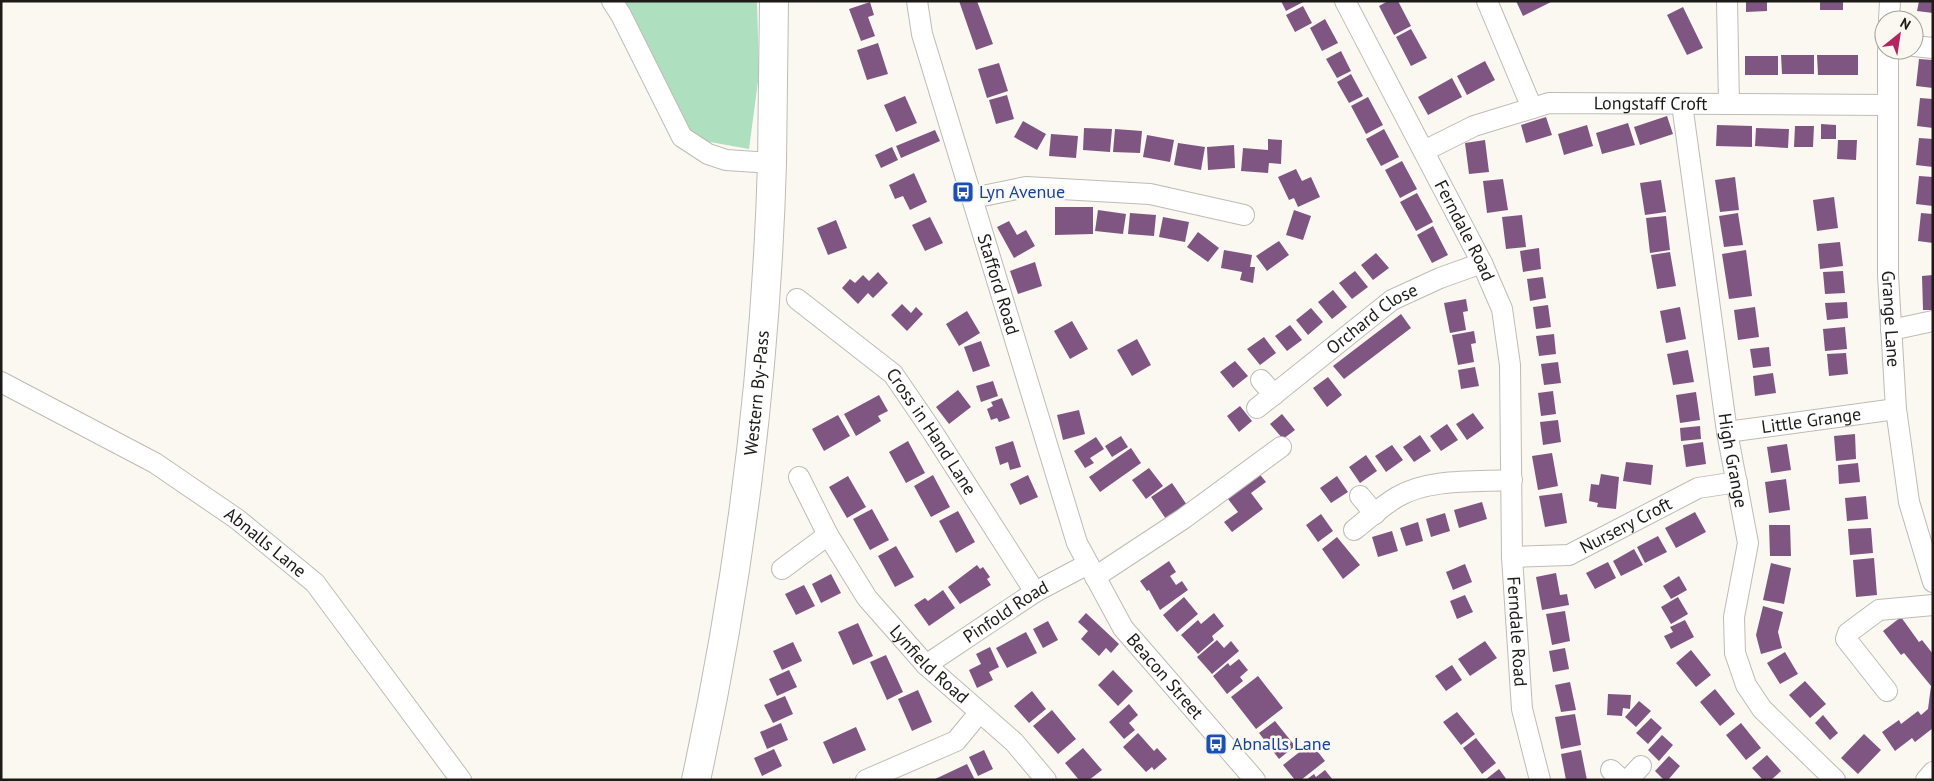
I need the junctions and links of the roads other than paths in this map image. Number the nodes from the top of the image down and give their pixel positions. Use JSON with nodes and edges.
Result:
{"nodes":[{"id":1,"x":612,"y":1,"type":"edge"},
{"id":2,"x":774,"y":1,"type":"edge"},
{"id":3,"x":917,"y":1,"type":"edge"},
{"id":4,"x":1345,"y":1,"type":"edge"},
{"id":5,"x":1487,"y":1,"type":"edge"},
{"id":6,"x":1727,"y":1,"type":"edge"},
{"id":7,"x":1888,"y":60,"type":"edge"},
{"id":8,"x":1682,"y":104,"type":"junction"},
{"id":9,"x":1729,"y":104,"type":"junction"},
{"id":10,"x":1887,"y":105,"type":"junction"},
{"id":11,"x":1532,"y":108,"type":"junction"},
{"id":12,"x":1424,"y":151,"type":"junction"},
{"id":13,"x":772,"y":163,"type":"junction"},
{"id":14,"x":973,"y":198,"type":"junction"},
{"id":15,"x":1244,"y":215,"type":"dead end"},
{"id":16,"x":1482,"y":264,"type":"junction"},
{"id":17,"x":797,"y":299,"type":"dead end"},
{"id":18,"x":1933,"y":321,"type":"edge"},
{"id":19,"x":1891,"y":330,"type":"junction"},
{"id":20,"x":1,"y":382,"type":"edge"},
{"id":21,"x":1257,"y":408,"type":"dead end"},
{"id":22,"x":1896,"y":409,"type":"junction"},
{"id":23,"x":1727,"y":432,"type":"junction"},
{"id":24,"x":1281,"y":446,"type":"dead end"},
{"id":25,"x":799,"y":477,"type":"dead end"},
{"id":26,"x":1512,"y":480,"type":"junction"},
{"id":27,"x":1737,"y":482,"type":"junction"},
{"id":28,"x":1360,"y":496,"type":"dead end"},
{"id":29,"x":1375,"y":514,"type":"junction"},
{"id":30,"x":1354,"y":530,"type":"dead end"},
{"id":31,"x":828,"y":536,"type":"junction"},
{"id":32,"x":1512,"y":557,"type":"junction"},
{"id":33,"x":782,"y":569,"type":"dead end"},
{"id":34,"x":1092,"y":571,"type":"junction"},
{"id":35,"x":1933,"y":582,"type":"edge"},
{"id":36,"x":1035,"y":592,"type":"junction"},
{"id":37,"x":1933,"y":605,"type":"edge"},
{"id":38,"x":926,"y":665,"type":"junction"},
{"id":39,"x":1888,"y":691,"type":"dead end"},
{"id":40,"x":979,"y":713,"type":"junction"},
{"id":41,"x":1933,"y":772,"type":"edge"},
{"id":42,"x":461,"y":780,"type":"edge"},
{"id":43,"x":696,"y":780,"type":"edge"},
{"id":44,"x":866,"y":780,"type":"edge"},
{"id":45,"x":1046,"y":780,"type":"edge"},
{"id":46,"x":1255,"y":780,"type":"edge"},
{"id":47,"x":1540,"y":780,"type":"edge"},
{"id":48,"x":1836,"y":780,"type":"edge"},
{"id":49,"x":1926,"y":780,"type":"edge"}],
"edges":[{"from":1,"to":13,"type":"street"},
{"from":2,"to":13,"type":"highway","name":"Western By-Pass"},
{"from":3,"to":14,"type":"street","name":"Stafford Road"},
{"from":4,"to":12,"type":"street","name":"Ferndale Road"},
{"from":5,"to":11,"type":"street"},
{"from":6,"to":9,"type":"street"},
{"from":7,"to":10,"type":"street","name":"Grange Lane"},
{"from":8,"to":9,"type":"street","name":"Longstaff Croft"},
{"from":8,"to":11,"type":"street","name":"Longstaff Croft"},
{"from":8,"to":23,"type":"street","name":"High Grange"},
{"from":9,"to":10,"type":"street","name":"Longstaff Croft"},
{"from":10,"to":19,"type":"street","name":"Grange Lane"},
{"from":11,"to":12,"type":"street","name":"Longstaff Croft"},
{"from":12,"to":16,"type":"street","name":"Ferndale Road"},
{"from":13,"to":43,"type":"highway","name":"Western By-Pass"},
{"from":14,"to":15,"type":"street"},
{"from":14,"to":34,"type":"street","name":"Stafford Road"},
{"from":16,"to":21,"type":"street","name":"Orchard Close"},
{"from":16,"to":26,"type":"street","name":"Ferndale Road"},
{"from":17,"to":36,"type":"street","name":"Cross in Hand Lane"},
{"from":18,"to":19,"type":"street"},
{"from":19,"to":22,"type":"street","name":"Grange Lane"},
{"from":20,"to":42,"type":"street","name":"Abnalls Lane"},
{"from":22,"to":23,"type":"street","name":"Little Grange"},
{"from":22,"to":35,"type":"street","name":"Grange Lane"},
{"from":23,"to":27,"type":"street","name":"High Grange"},
{"from":24,"to":34,"type":"street","name":"Pinfold Road"},
{"from":25,"to":31,"type":"street","name":"Lynfield Road"},
{"from":26,"to":29,"type":"street"},
{"from":26,"to":32,"type":"street","name":"Ferndale Road"},
{"from":27,"to":32,"type":"street","name":"Nursery Croft"},
{"from":27,"to":48,"type":"street","name":"High Grange"},
{"from":28,"to":29,"type":"street"},
{"from":29,"to":30,"type":"street"},
{"from":31,"to":33,"type":"street"},
{"from":31,"to":38,"type":"street","name":"Lynfield Road"},
{"from":32,"to":47,"type":"street","name":"Ferndale Road"},
{"from":34,"to":36,"type":"street","name":"Pinfold Road"},
{"from":34,"to":46,"type":"street","name":"Beacon Street"},
{"from":36,"to":38,"type":"street","name":"Pinfold Road"},
{"from":37,"to":39,"type":"street"},
{"from":38,"to":40,"type":"street","name":"Lynfield Road"},
{"from":40,"to":44,"type":"street"},
{"from":40,"to":45,"type":"street","name":"Lynfield Road"},
{"from":41,"to":49,"type":"street"}]}
